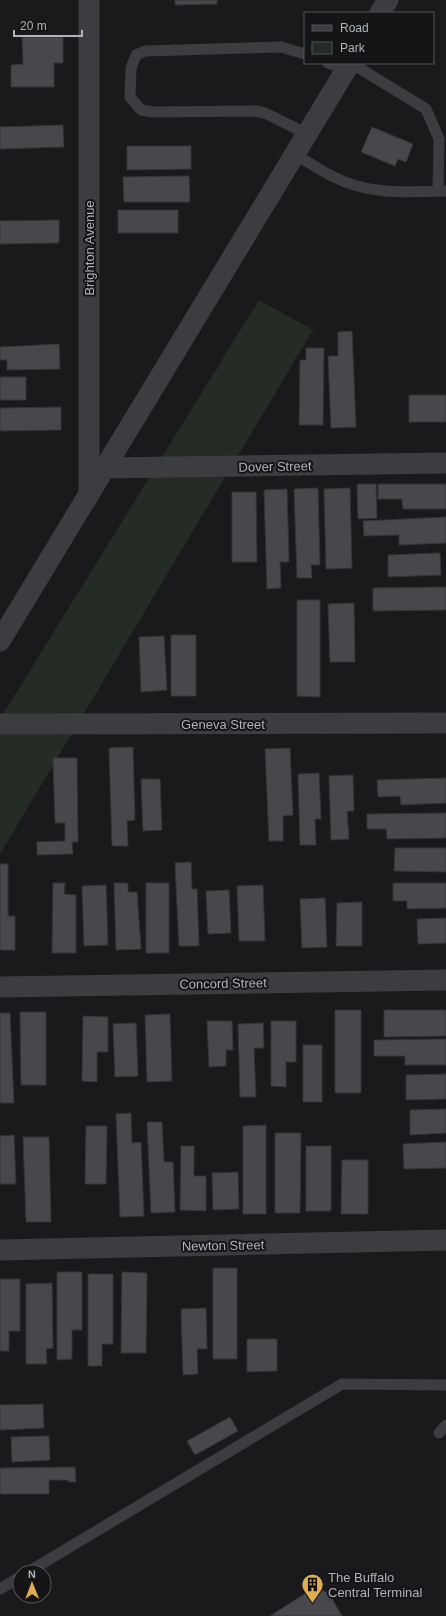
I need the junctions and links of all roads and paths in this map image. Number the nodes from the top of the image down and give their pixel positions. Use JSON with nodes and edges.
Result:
{"nodes":[{"id":1,"x":89,"y":0,"type":"edge"},
{"id":2,"x":388,"y":0,"type":"edge"},
{"id":3,"x":381,"y":12,"type":"edge"},
{"id":4,"x":304,"y":54,"type":"edge"},
{"id":5,"x":344,"y":65,"type":"edge"},
{"id":6,"x":307,"y":134,"type":"junction"},
{"id":7,"x":295,"y":154,"type":"junction"},
{"id":8,"x":442,"y":191,"type":"edge"},
{"id":9,"x":446,"y":463,"type":"edge"},
{"id":10,"x":105,"y":468,"type":"junction"},
{"id":11,"x":88,"y":496,"type":"junction"},
{"id":12,"x":0,"y":641,"type":"edge"},
{"id":13,"x":446,"y":723,"type":"edge"},
{"id":14,"x":0,"y":724,"type":"edge"},
{"id":15,"x":446,"y":980,"type":"edge"},
{"id":16,"x":0,"y":987,"type":"edge"},
{"id":17,"x":446,"y":1240,"type":"edge"},
{"id":18,"x":0,"y":1250,"type":"edge"},
{"id":19,"x":446,"y":1385,"type":"edge"},
{"id":20,"x":41,"y":1564,"type":"edge"},
{"id":21,"x":12,"y":1582,"type":"edge"},
{"id":22,"x":0,"y":1589,"type":"edge"}],
"edges":[{"from":1,"to":11,"type":"street","name":"Brighton Avenue"},
{"from":2,"to":3,"type":"street"},
{"from":4,"to":6,"type":"lane"},
{"from":5,"to":6,"type":"street"},
{"from":5,"to":8,"type":"lane"},
{"from":6,"to":7,"type":"street"},
{"from":7,"to":8,"type":"lane"},
{"from":7,"to":10,"type":"street"},
{"from":9,"to":10,"type":"street","name":"Dover Street"},
{"from":10,"to":11,"type":"street"},
{"from":11,"to":12,"type":"street"},
{"from":13,"to":14,"type":"street","name":"Geneva Street"},
{"from":15,"to":16,"type":"street","name":"Concord Street"},
{"from":17,"to":18,"type":"street","name":"Newton Street"},
{"from":19,"to":20,"type":"lane"},
{"from":21,"to":22,"type":"lane"}]}
